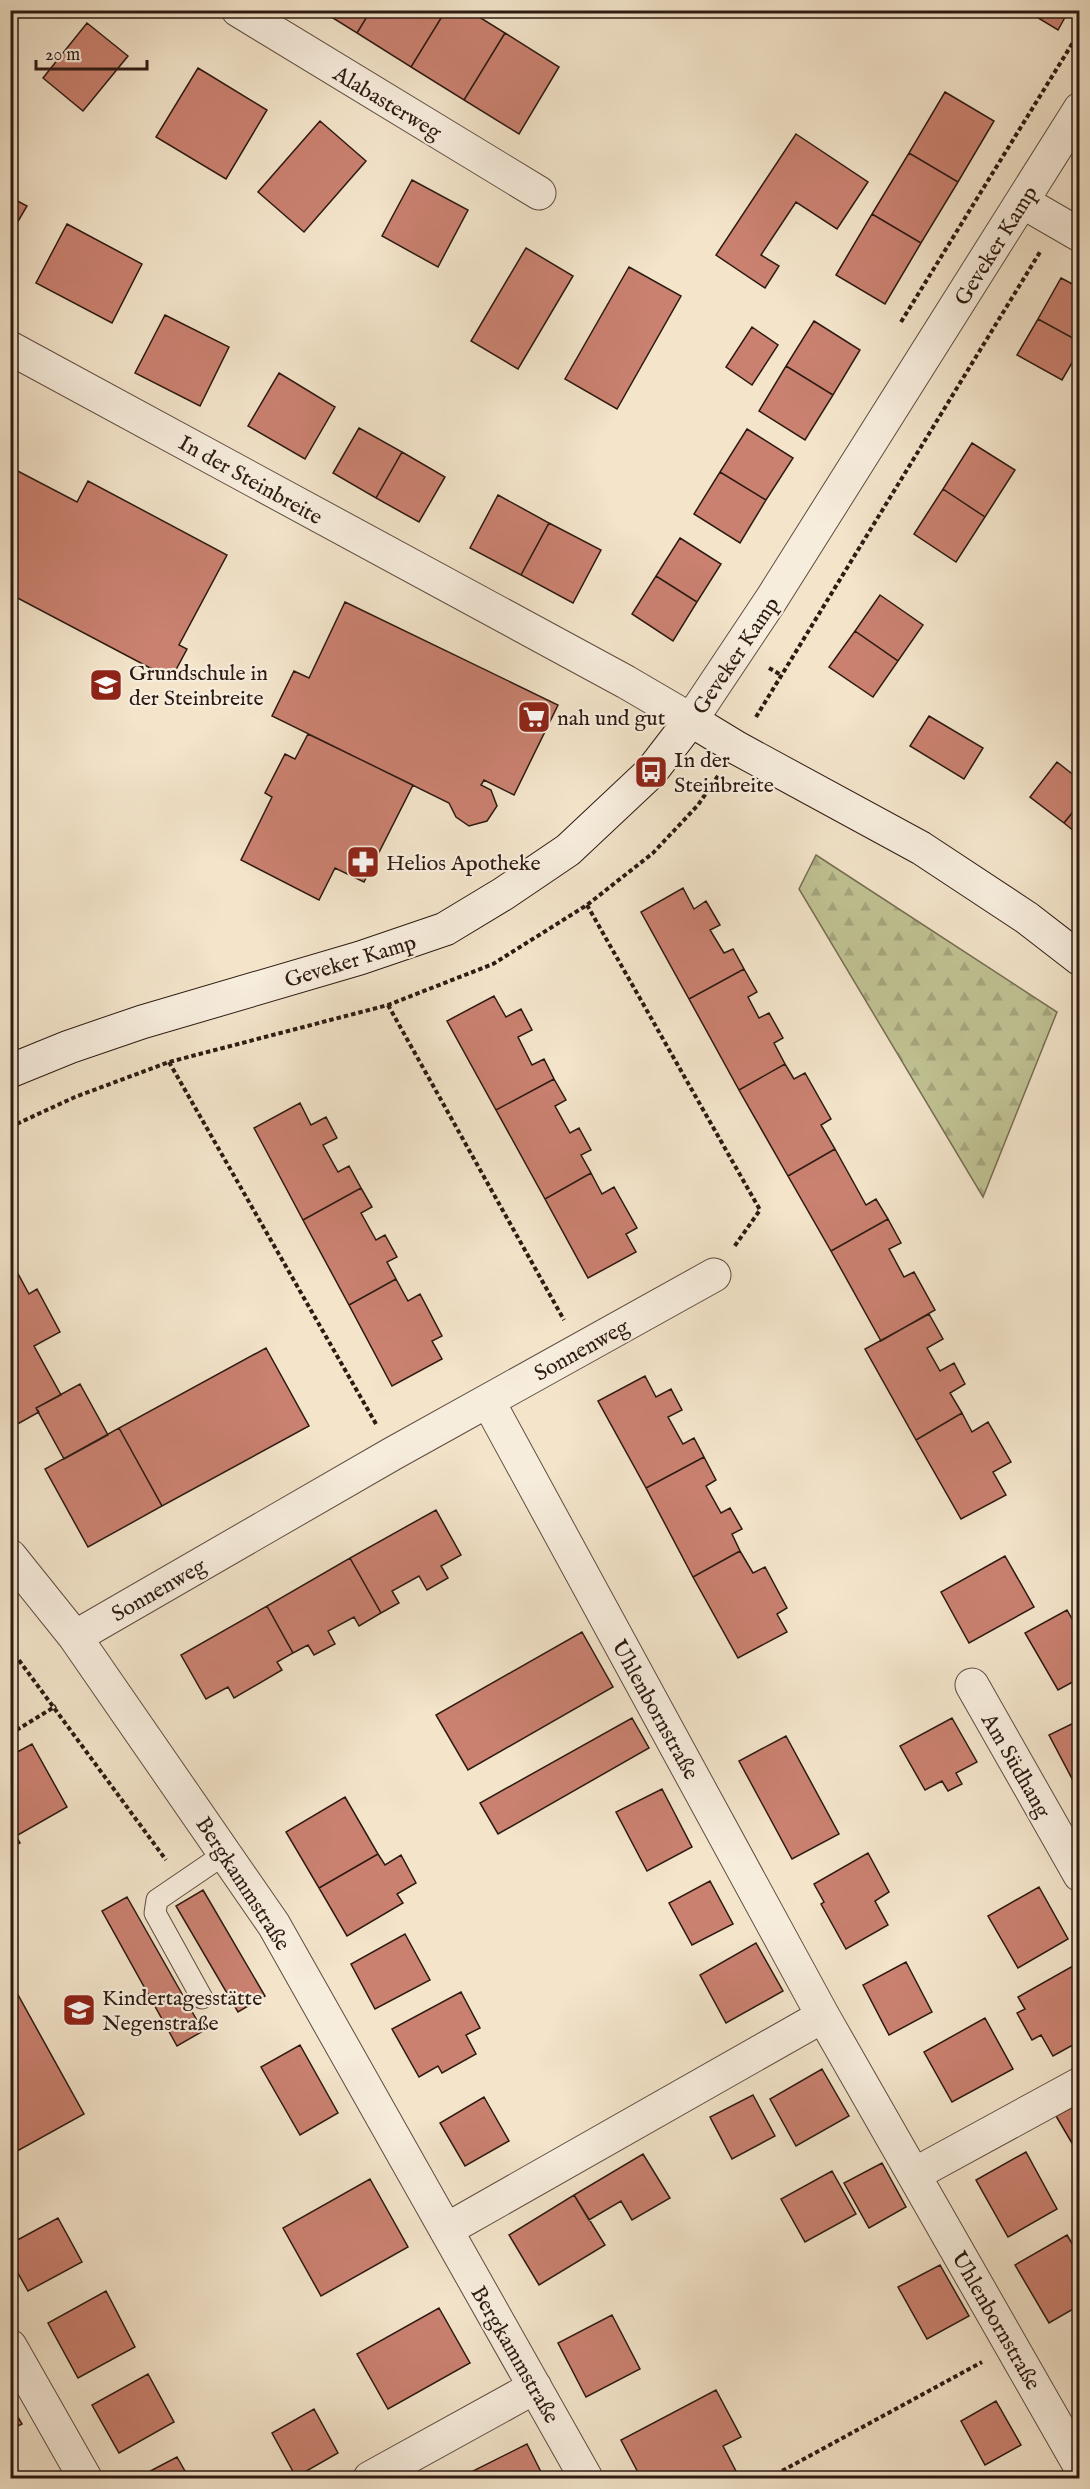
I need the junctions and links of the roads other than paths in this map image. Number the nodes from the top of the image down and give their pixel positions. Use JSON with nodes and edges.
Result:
{"nodes":[{"id":1,"x":238,"y":10,"type":"edge"},
{"id":2,"x":1080,"y":109,"type":"edge"},
{"id":3,"x":538,"y":193,"type":"dead end"},
{"id":4,"x":1023,"y":202,"type":"junction"},
{"id":5,"x":1080,"y":235,"type":"edge"},
{"id":6,"x":10,"y":348,"type":"edge"},
{"id":7,"x":691,"y":720,"type":"junction"},
{"id":8,"x":1080,"y":958,"type":"edge"},
{"id":9,"x":10,"y":1071,"type":"edge"},
{"id":10,"x":714,"y":1275,"type":"road end"},
{"id":11,"x":488,"y":1401,"type":"junction"},
{"id":12,"x":10,"y":1556,"type":"edge"},
{"id":13,"x":75,"y":1637,"type":"junction"},
{"id":14,"x":972,"y":1685,"type":"dead end"},
{"id":15,"x":219,"y":1843,"type":"junction"},
{"id":16,"x":1080,"y":1875,"type":"edge"},
{"id":17,"x":201,"y":1998,"type":"dead end"},
{"id":18,"x":823,"y":2016,"type":"junction"},
{"id":19,"x":1080,"y":2084,"type":"edge"},
{"id":20,"x":915,"y":2174,"type":"junction"},
{"id":21,"x":446,"y":2230,"type":"junction"},
{"id":22,"x":10,"y":2346,"type":"edge"},
{"id":23,"x":535,"y":2387,"type":"junction"},
{"id":24,"x":1080,"y":2466,"type":"edge"},
{"id":25,"x":85,"y":2478,"type":"edge"},
{"id":26,"x":370,"y":2478,"type":"edge"},
{"id":27,"x":586,"y":2478,"type":"edge"}],
"edges":[{"from":1,"to":3,"type":"street","name":"Alabasterweg"},
{"from":2,"to":4,"type":"street","name":"Geveker Kamp"},
{"from":4,"to":5,"type":"street"},
{"from":4,"to":7,"type":"street","name":"Geveker Kamp"},
{"from":6,"to":7,"type":"street","name":"In der Steinbreite"},
{"from":7,"to":8,"type":"street","name":"In der Steinbreite"},
{"from":7,"to":9,"type":"street","name":"Geveker Kamp"},
{"from":10,"to":11,"type":"street","name":"Sonnenweg"},
{"from":11,"to":13,"type":"street","name":"Sonnenweg"},
{"from":11,"to":18,"type":"street","name":"Uhlenbornstraße"},
{"from":12,"to":13,"type":"street","name":"Bergkammstraße"},
{"from":13,"to":15,"type":"street","name":"Bergkammstraße"},
{"from":14,"to":16,"type":"street","name":"Am Südhang"},
{"from":15,"to":17,"type":"lane"},
{"from":15,"to":21,"type":"street","name":"Bergkammstraße"},
{"from":18,"to":20,"type":"street","name":"Uhlenbornstraße"},
{"from":18,"to":21,"type":"street"},
{"from":19,"to":20,"type":"street"},
{"from":20,"to":24,"type":"street","name":"Uhlenbornstraße"},
{"from":21,"to":23,"type":"street","name":"Bergkammstraße"},
{"from":22,"to":25,"type":"street"},
{"from":23,"to":26,"type":"street"},
{"from":23,"to":27,"type":"street","name":"Bergkammstraße"}]}
